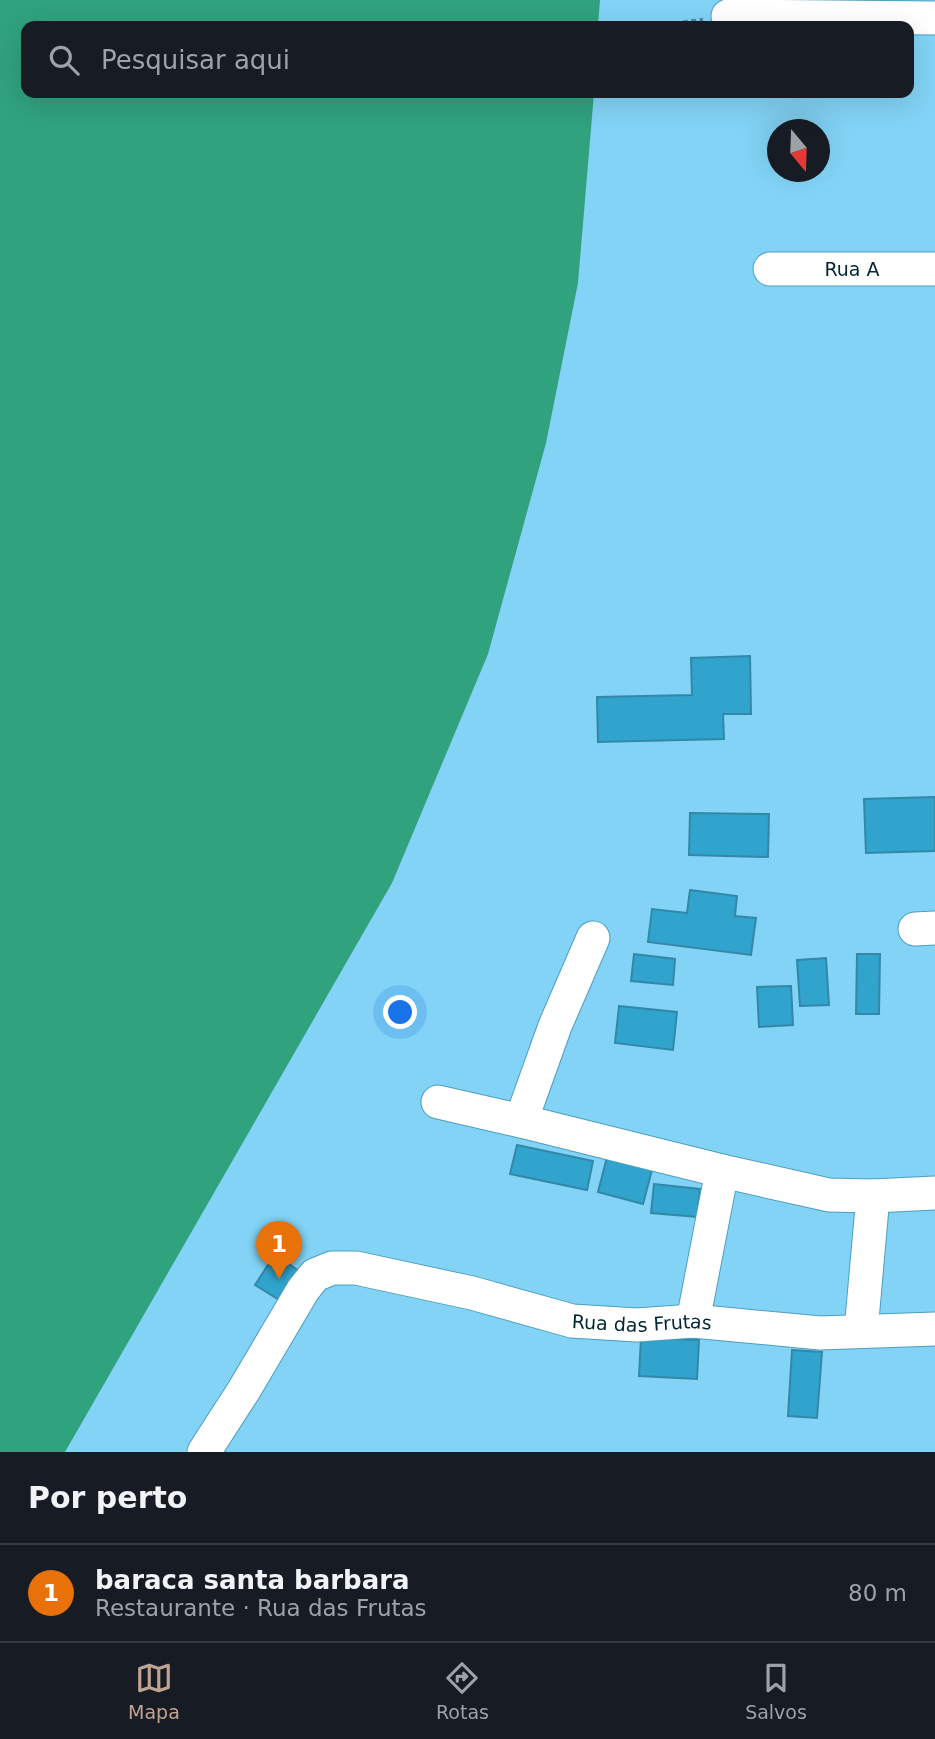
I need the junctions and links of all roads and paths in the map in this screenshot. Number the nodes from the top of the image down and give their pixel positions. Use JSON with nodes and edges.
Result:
{"nodes":[{"id":1,"x":729,"y":16,"type":"joint"},
{"id":2,"x":935,"y":18,"type":"edge"},
{"id":3,"x":694,"y":21,"type":"edge"},
{"id":4,"x":769,"y":269,"type":"dead end"},
{"id":5,"x":935,"y":269,"type":"edge"},
{"id":6,"x":593,"y":938,"type":"dead end"},
{"id":7,"x":438,"y":1102,"type":"dead end"},
{"id":8,"x":521,"y":1121,"type":"junction"},
{"id":9,"x":722,"y":1171,"type":"junction"},
{"id":10,"x":935,"y":1193,"type":"edge"},
{"id":11,"x":873,"y":1196,"type":"junction"},
{"id":12,"x":693,"y":1321,"type":"junction"},
{"id":13,"x":935,"y":1329,"type":"edge"},
{"id":14,"x":861,"y":1331,"type":"junction"},
{"id":15,"x":204,"y":1452,"type":"edge"}],
"edges":[{"from":1,"to":2,"type":"street"},
{"from":1,"to":3,"type":"path"},
{"from":4,"to":5,"type":"street","name":"Rua A"},
{"from":6,"to":8,"type":"street"},
{"from":7,"to":8,"type":"street"},
{"from":8,"to":9,"type":"street"},
{"from":9,"to":11,"type":"street"},
{"from":9,"to":12,"type":"street"},
{"from":10,"to":11,"type":"street"},
{"from":11,"to":14,"type":"street"},
{"from":12,"to":14,"type":"street","name":"Rua das Frutas"},
{"from":12,"to":15,"type":"street","name":"Rua das Frutas"},
{"from":13,"to":14,"type":"street","name":"Rua das Frutas"}]}
